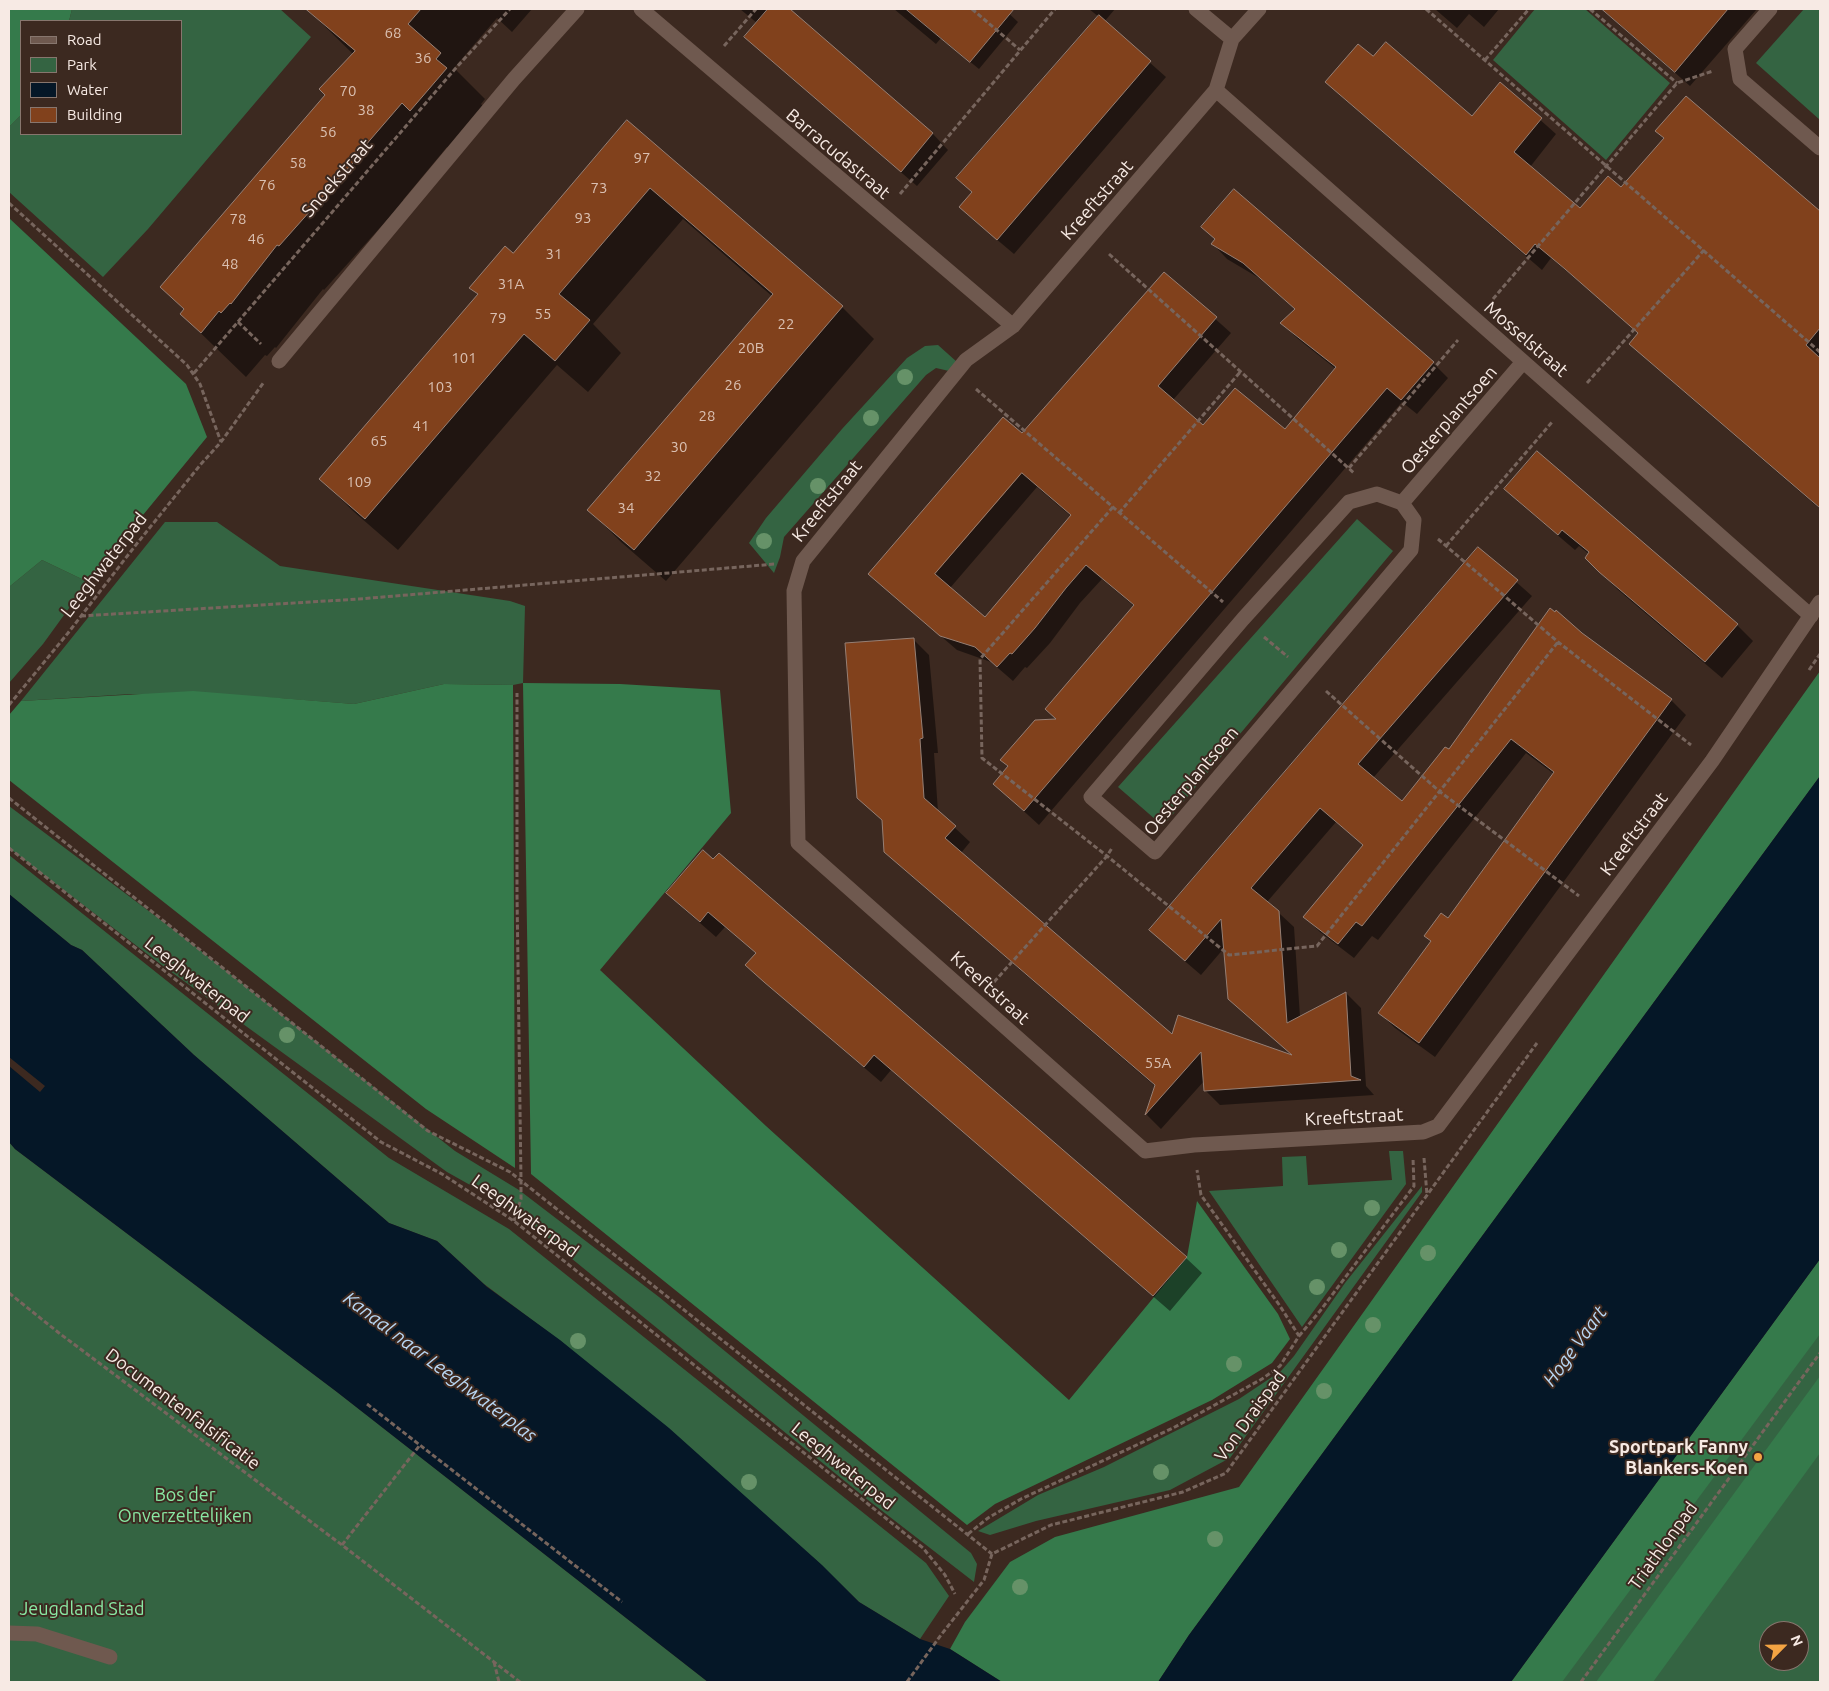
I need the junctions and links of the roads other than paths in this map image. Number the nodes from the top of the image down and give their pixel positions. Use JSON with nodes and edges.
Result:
{"nodes":[{"id":1,"x":577,"y":9,"type":"edge"},
{"id":2,"x":641,"y":9,"type":"edge"},
{"id":3,"x":1196,"y":9,"type":"edge"},
{"id":4,"x":1258,"y":9,"type":"edge"},
{"id":5,"x":1770,"y":9,"type":"edge"},
{"id":6,"x":1232,"y":40,"type":"junction"},
{"id":7,"x":1216,"y":90,"type":"junction"},
{"id":8,"x":1820,"y":148,"type":"edge"},
{"id":9,"x":1013,"y":326,"type":"junction"},
{"id":10,"x":279,"y":361,"type":"road end"},
{"id":11,"x":1523,"y":362,"type":"junction"},
{"id":12,"x":1402,"y":503,"type":"junction"},
{"id":13,"x":1820,"y":602,"type":"edge"},
{"id":14,"x":1811,"y":616,"type":"junction"},
{"id":15,"x":9,"y":1633,"type":"edge"},
{"id":16,"x":110,"y":1657,"type":"dead end"}],
"edges":[{"from":1,"to":10,"type":"street"},
{"from":2,"to":9,"type":"street","name":"Barracudastraat"},
{"from":3,"to":6,"type":"street"},
{"from":4,"to":6,"type":"street"},
{"from":5,"to":8,"type":"street"},
{"from":6,"to":7,"type":"street"},
{"from":7,"to":9,"type":"street","name":"Kreeftstraat"},
{"from":7,"to":11,"type":"street","name":"Mosselstraat"},
{"from":9,"to":14,"type":"street","name":"Kreeftstraat"},
{"from":11,"to":12,"type":"street","name":"Oesterplantsoen"},
{"from":11,"to":14,"type":"street","name":"Mosselstraat"},
{"from":12,"to":12,"type":"street","name":"Oesterplantsoen"},
{"from":13,"to":14,"type":"street","name":"Kreeftstraat"},
{"from":15,"to":16,"type":"street"}]}
